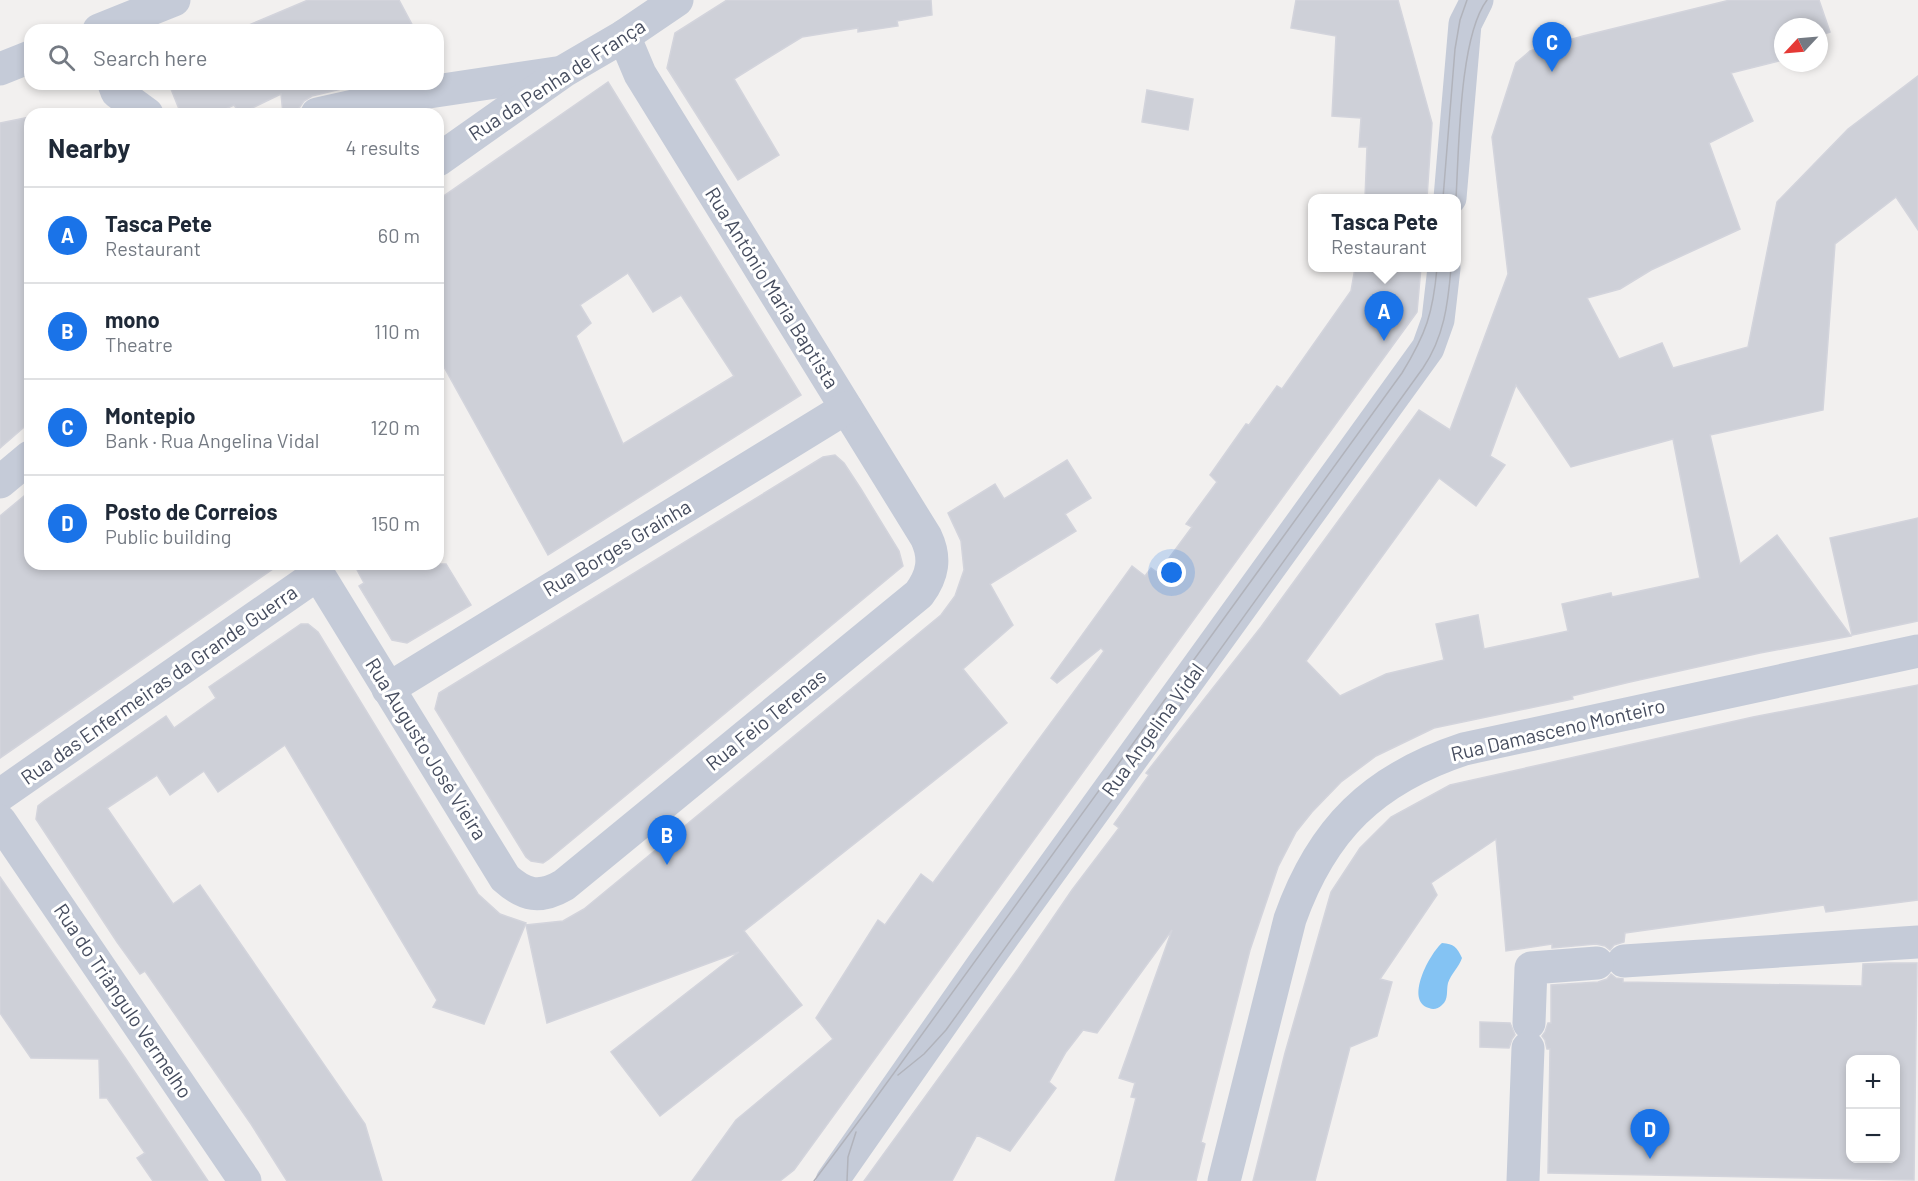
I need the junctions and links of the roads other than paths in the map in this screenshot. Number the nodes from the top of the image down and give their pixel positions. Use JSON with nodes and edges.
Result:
{"nodes":[{"id":1,"x":174,"y":0,"type":"edge"},
{"id":2,"x":677,"y":0,"type":"edge"},
{"id":3,"x":1464,"y":8,"type":"edge"},
{"id":4,"x":114,"y":24,"type":"edge"},
{"id":5,"x":624,"y":36,"type":"junction"},
{"id":6,"x":24,"y":59,"type":"edge"},
{"id":7,"x":0,"y":69,"type":"edge"},
{"id":8,"x":564,"y":71,"type":"junction"},
{"id":9,"x":118,"y":90,"type":"edge"},
{"id":10,"x":140,"y":108,"type":"edge"},
{"id":11,"x":345,"y":108,"type":"edge"},
{"id":12,"x":444,"y":156,"type":"edge"},
{"id":13,"x":1450,"y":194,"type":"edge"},
{"id":14,"x":1444,"y":272,"type":"edge"},
{"id":15,"x":846,"y":408,"type":"junction"},
{"id":16,"x":24,"y":462,"type":"edge"},
{"id":17,"x":0,"y":482,"type":"edge"},
{"id":18,"x":926,"y":537,"type":"joint"},
{"id":19,"x":314,"y":570,"type":"edge"},
{"id":20,"x":316,"y":570,"type":"edge"},
{"id":21,"x":1918,"y":651,"type":"edge"},
{"id":22,"x":388,"y":689,"type":"junction"},
{"id":23,"x":0,"y":795,"type":"edge"},
{"id":24,"x":0,"y":821,"type":"edge"},
{"id":25,"x":564,"y":885,"type":"joint"},
{"id":26,"x":1918,"y":942,"type":"edge"},
{"id":27,"x":245,"y":1181,"type":"edge"},
{"id":28,"x":832,"y":1181,"type":"edge"},
{"id":29,"x":1224,"y":1181,"type":"edge"},
{"id":30,"x":1523,"y":1181,"type":"edge"}],
"edges":[{"from":1,"to":4,"type":"street"},
{"from":2,"to":5,"type":"street","name":"Rua da Penha de França"},
{"from":3,"to":13,"type":"street"},
{"from":5,"to":8,"type":"street","name":"Rua da Penha de França"},
{"from":5,"to":15,"type":"street","name":"Rua António Maria Baptista"},
{"from":6,"to":7,"type":"street"},
{"from":8,"to":11,"type":"street"},
{"from":8,"to":12,"type":"street","name":"Rua da Penha de França"},
{"from":9,"to":10,"type":"street"},
{"from":14,"to":28,"type":"street","name":"Rua Angelina Vidal"},
{"from":15,"to":18,"type":"street","name":"Rua António Maria Baptista"},
{"from":15,"to":22,"type":"street","name":"Rua Borges Graínha"},
{"from":16,"to":17,"type":"street"},
{"from":18,"to":25,"type":"street","name":"Rua Feio Terenas"},
{"from":19,"to":23,"type":"street","name":"Rua das Enfermeiras da Grande Guerra"},
{"from":20,"to":22,"type":"street","name":"Rua Augusto José Vieira"},
{"from":21,"to":29,"type":"street","name":"Rua Damasceno Monteiro"},
{"from":22,"to":25,"type":"street","name":"Rua Augusto José Vieira"},
{"from":24,"to":27,"type":"street","name":"Rua do Triângulo Vermelho"},
{"from":26,"to":30,"type":"street"}]}
